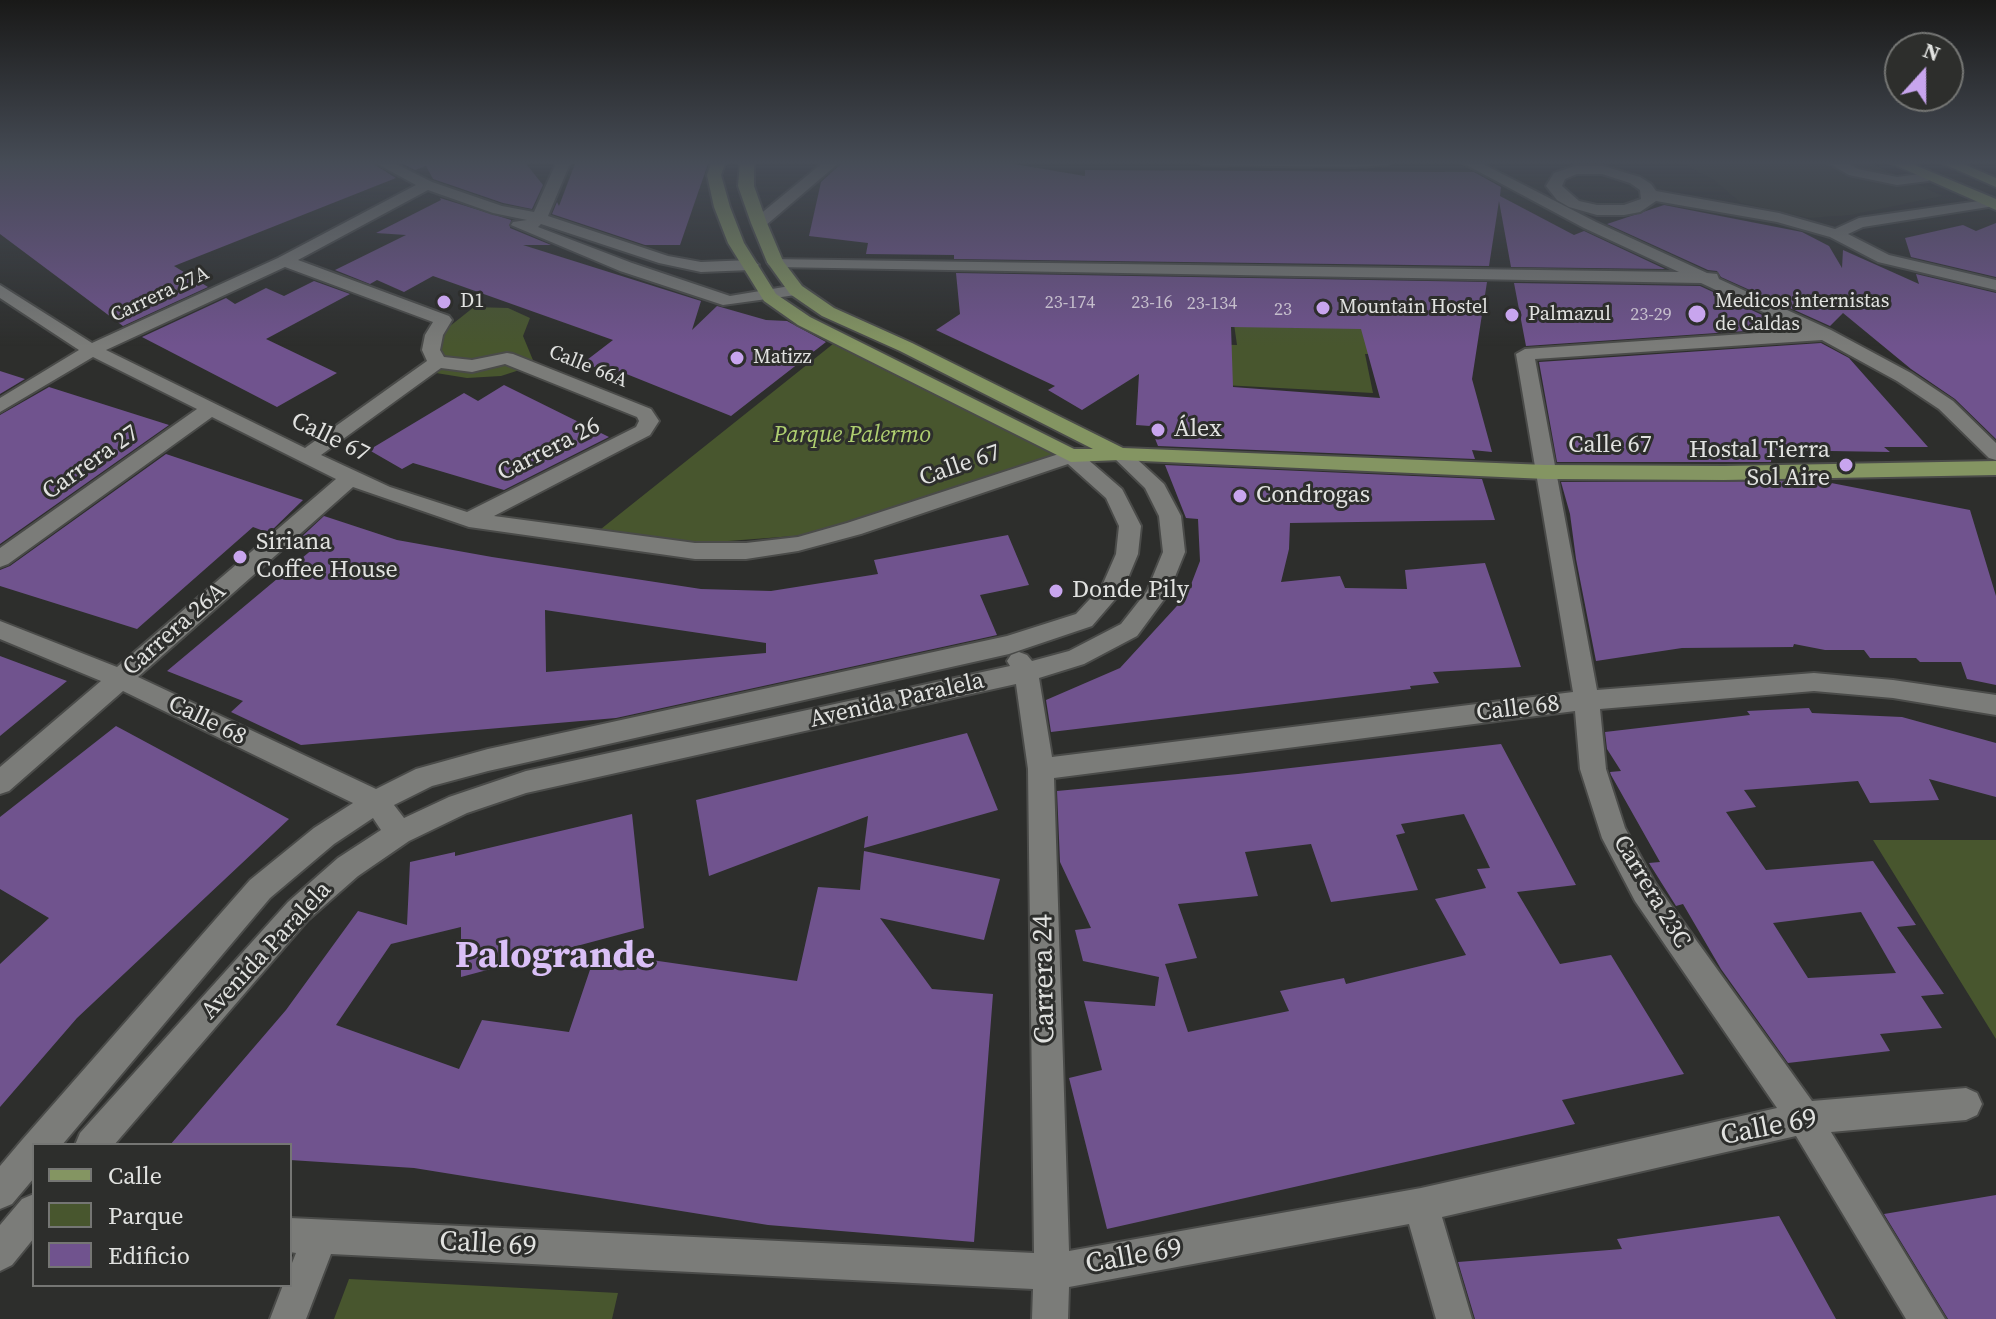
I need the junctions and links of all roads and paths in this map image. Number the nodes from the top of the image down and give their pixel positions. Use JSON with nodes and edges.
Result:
{"nodes":[{"id":1,"x":356,"y":223,"type":"edge"},
{"id":2,"x":515,"y":223,"type":"edge"},
{"id":3,"x":534,"y":223,"type":"edge"},
{"id":4,"x":553,"y":223,"type":"edge"},
{"id":5,"x":728,"y":223,"type":"edge"},
{"id":6,"x":759,"y":223,"type":"edge"},
{"id":7,"x":1602,"y":223,"type":"edge"},
{"id":8,"x":1795,"y":223,"type":"edge"},
{"id":9,"x":1862,"y":223,"type":"edge"},
{"id":10,"x":525,"y":230,"type":"junction"},
{"id":11,"x":1836,"y":234,"type":"junction"},
{"id":12,"x":284,"y":261,"type":"junction"},
{"id":13,"x":775,"y":262,"type":"junction"},
{"id":14,"x":751,"y":265,"type":"junction"},
{"id":15,"x":1711,"y":278,"type":"junction"},
{"id":16,"x":1996,"y":285,"type":"edge"},
{"id":17,"x":796,"y":290,"type":"junction"},
{"id":18,"x":1,"y":291,"type":"edge"},
{"id":19,"x":770,"y":297,"type":"junction"},
{"id":20,"x":1825,"y":334,"type":"junction"},
{"id":21,"x":93,"y":349,"type":"junction"},
{"id":22,"x":437,"y":362,"type":"junction"},
{"id":23,"x":0,"y":406,"type":"edge"},
{"id":24,"x":212,"y":408,"type":"junction"},
{"id":25,"x":649,"y":421,"type":"joint"},
{"id":26,"x":1120,"y":454,"type":"junction"},
{"id":27,"x":1996,"y":454,"type":"edge"},
{"id":28,"x":307,"y":456,"type":"junction"},
{"id":29,"x":1071,"y":456,"type":"junction"},
{"id":30,"x":1996,"y":468,"type":"edge"},
{"id":31,"x":1546,"y":472,"type":"junction"},
{"id":32,"x":350,"y":478,"type":"junction"},
{"id":33,"x":469,"y":520,"type":"junction"},
{"id":34,"x":0,"y":559,"type":"edge"},
{"id":35,"x":0,"y":630,"type":"edge"},
{"id":36,"x":1009,"y":645,"type":"junction"},
{"id":37,"x":1026,"y":672,"type":"junction"},
{"id":38,"x":119,"y":678,"type":"junction"},
{"id":39,"x":1587,"y":700,"type":"junction"},
{"id":40,"x":1996,"y":705,"type":"edge"},
{"id":41,"x":1041,"y":769,"type":"junction"},
{"id":42,"x":0,"y":783,"type":"edge"},
{"id":43,"x":376,"y":802,"type":"junction"},
{"id":44,"x":399,"y":833,"type":"junction"},
{"id":45,"x":1966,"y":1104,"type":"dead end"},
{"id":46,"x":1804,"y":1118,"type":"junction"},
{"id":47,"x":42,"y":1143,"type":"edge"},
{"id":48,"x":94,"y":1143,"type":"edge"},
{"id":49,"x":32,"y":1154,"type":"edge"},
{"id":50,"x":0,"y":1192,"type":"edge"},
{"id":51,"x":1421,"y":1205,"type":"junction"},
{"id":52,"x":25,"y":1211,"type":"edge"},
{"id":53,"x":305,"y":1236,"type":"edge"},
{"id":54,"x":0,"y":1253,"type":"edge"},
{"id":55,"x":1052,"y":1272,"type":"junction"},
{"id":56,"x":288,"y":1319,"type":"edge"},
{"id":57,"x":1050,"y":1319,"type":"edge"},
{"id":58,"x":1454,"y":1319,"type":"edge"},
{"id":59,"x":1927,"y":1319,"type":"edge"}],
"edges":[{"from":1,"to":12,"type":"street","name":"Carrera 27A"},
{"from":2,"to":10,"type":"street"},
{"from":3,"to":10,"type":"street"},
{"from":4,"to":14,"type":"street"},
{"from":5,"to":14,"type":"main road","name":"Avenida Paralela"},
{"from":6,"to":13,"type":"main road","name":"Avenida Paralela"},
{"from":7,"to":15,"type":"street"},
{"from":8,"to":11,"type":"street"},
{"from":9,"to":11,"type":"street"},
{"from":10,"to":19,"type":"street"},
{"from":11,"to":16,"type":"street"},
{"from":12,"to":21,"type":"street","name":"Carrera 27A"},
{"from":12,"to":22,"type":"street"},
{"from":13,"to":15,"type":"street"},
{"from":13,"to":17,"type":"main road","name":"Avenida Paralela"},
{"from":14,"to":19,"type":"main road","name":"Avenida Paralela"},
{"from":15,"to":20,"type":"street"},
{"from":17,"to":19,"type":"street"},
{"from":17,"to":26,"type":"main road","name":"Avenida Paralela"},
{"from":18,"to":21,"type":"street","name":"Calle 67"},
{"from":19,"to":29,"type":"main road","name":"Avenida Paralela"},
{"from":20,"to":27,"type":"street"},
{"from":20,"to":31,"type":"street","name":"Carrera 23C"},
{"from":21,"to":23,"type":"street","name":"Carrera 27A"},
{"from":21,"to":24,"type":"street","name":"Calle 67"},
{"from":22,"to":25,"type":"street","name":"Calle 66A"},
{"from":22,"to":28,"type":"street"},
{"from":24,"to":28,"type":"street","name":"Calle 67"},
{"from":24,"to":34,"type":"street","name":"Carrera 27"},
{"from":25,"to":33,"type":"street","name":"Carrera 26"},
{"from":26,"to":29,"type":"main road","name":"Calle 67"},
{"from":26,"to":31,"type":"main road","name":"Calle 67"},
{"from":26,"to":37,"type":"street","name":"Avenida Paralela"},
{"from":28,"to":32,"type":"street","name":"Calle 67"},
{"from":29,"to":33,"type":"street","name":"Calle 67"},
{"from":29,"to":36,"type":"street","name":"Avenida Paralela"},
{"from":30,"to":31,"type":"main road","name":"Calle 67"},
{"from":31,"to":39,"type":"street","name":"Carrera 23C"},
{"from":32,"to":33,"type":"street","name":"Calle 67"},
{"from":32,"to":38,"type":"street","name":"Carrera 26A"},
{"from":35,"to":38,"type":"street","name":"Calle 68"},
{"from":36,"to":37,"type":"street","name":"Carrera 24"},
{"from":36,"to":43,"type":"street","name":"Avenida Paralela"},
{"from":37,"to":41,"type":"street","name":"Carrera 24"},
{"from":37,"to":44,"type":"street","name":"Avenida Paralela"},
{"from":38,"to":42,"type":"street","name":"Carrera 26A"},
{"from":38,"to":43,"type":"street","name":"Calle 68"},
{"from":39,"to":40,"type":"street","name":"Calle 68"},
{"from":39,"to":41,"type":"street","name":"Calle 68"},
{"from":39,"to":46,"type":"street","name":"Carrera 23C"},
{"from":41,"to":55,"type":"street","name":"Carrera 24"},
{"from":43,"to":44,"type":"street","name":"Calle 68"},
{"from":43,"to":47,"type":"street","name":"Avenida Paralela"},
{"from":44,"to":48,"type":"street","name":"Avenida Paralela"},
{"from":45,"to":46,"type":"street","name":"Calle 69"},
{"from":46,"to":51,"type":"street","name":"Calle 69"},
{"from":46,"to":59,"type":"street","name":"Carrera 23C"},
{"from":49,"to":50,"type":"street"},
{"from":51,"to":55,"type":"street","name":"Calle 69"},
{"from":51,"to":58,"type":"street"},
{"from":52,"to":54,"type":"street"},
{"from":53,"to":55,"type":"street","name":"Calle 69"},
{"from":53,"to":56,"type":"street"},
{"from":55,"to":57,"type":"street","name":"Carrera 24"}]}
